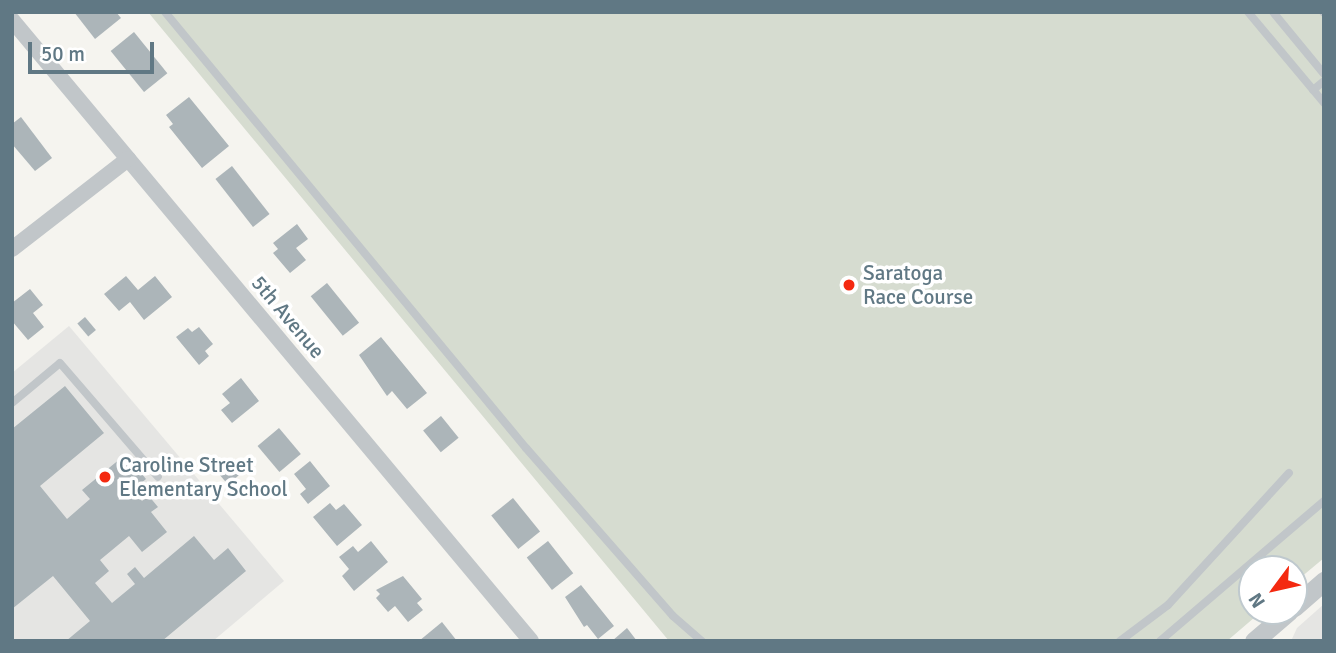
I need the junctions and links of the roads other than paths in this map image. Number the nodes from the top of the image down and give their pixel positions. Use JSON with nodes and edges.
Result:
{"nodes":[{"id":1,"x":165,"y":12,"type":"edge"},
{"id":2,"x":1248,"y":12,"type":"edge"},
{"id":3,"x":1273,"y":12,"type":"edge"},
{"id":4,"x":12,"y":20,"type":"edge"},
{"id":5,"x":1283,"y":24,"type":"junction"},
{"id":6,"x":1269,"y":36,"type":"junction"},
{"id":7,"x":1324,"y":74,"type":"edge"},
{"id":8,"x":1324,"y":81,"type":"edge"},
{"id":9,"x":1313,"y":90,"type":"junction"},
{"id":10,"x":1324,"y":103,"type":"edge"},
{"id":11,"x":128,"y":159,"type":"junction"},
{"id":12,"x":12,"y":249,"type":"edge"},
{"id":13,"x":12,"y":403,"type":"edge"},
{"id":14,"x":1289,"y":474,"type":"dead end"},
{"id":15,"x":158,"y":478,"type":"dead end"},
{"id":16,"x":1324,"y":502,"type":"edge"},
{"id":17,"x":1324,"y":581,"type":"edge"},
{"id":18,"x":1308,"y":595,"type":"edge"},
{"id":19,"x":531,"y":641,"type":"edge"},
{"id":20,"x":702,"y":641,"type":"edge"},
{"id":21,"x":1119,"y":641,"type":"edge"},
{"id":22,"x":1160,"y":641,"type":"edge"}],
"edges":[{"from":1,"to":20,"type":"lane"},
{"from":2,"to":6,"type":"lane"},
{"from":3,"to":5,"type":"lane"},
{"from":4,"to":11,"type":"street","name":"5th Avenue"},
{"from":5,"to":6,"type":"lane"},
{"from":5,"to":7,"type":"lane"},
{"from":6,"to":9,"type":"lane"},
{"from":8,"to":9,"type":"lane"},
{"from":9,"to":10,"type":"lane"},
{"from":11,"to":12,"type":"street"},
{"from":11,"to":19,"type":"street","name":"5th Avenue"},
{"from":13,"to":15,"type":"lane"},
{"from":14,"to":21,"type":"lane"},
{"from":16,"to":22,"type":"lane"},
{"from":17,"to":18,"type":"street"}]}
